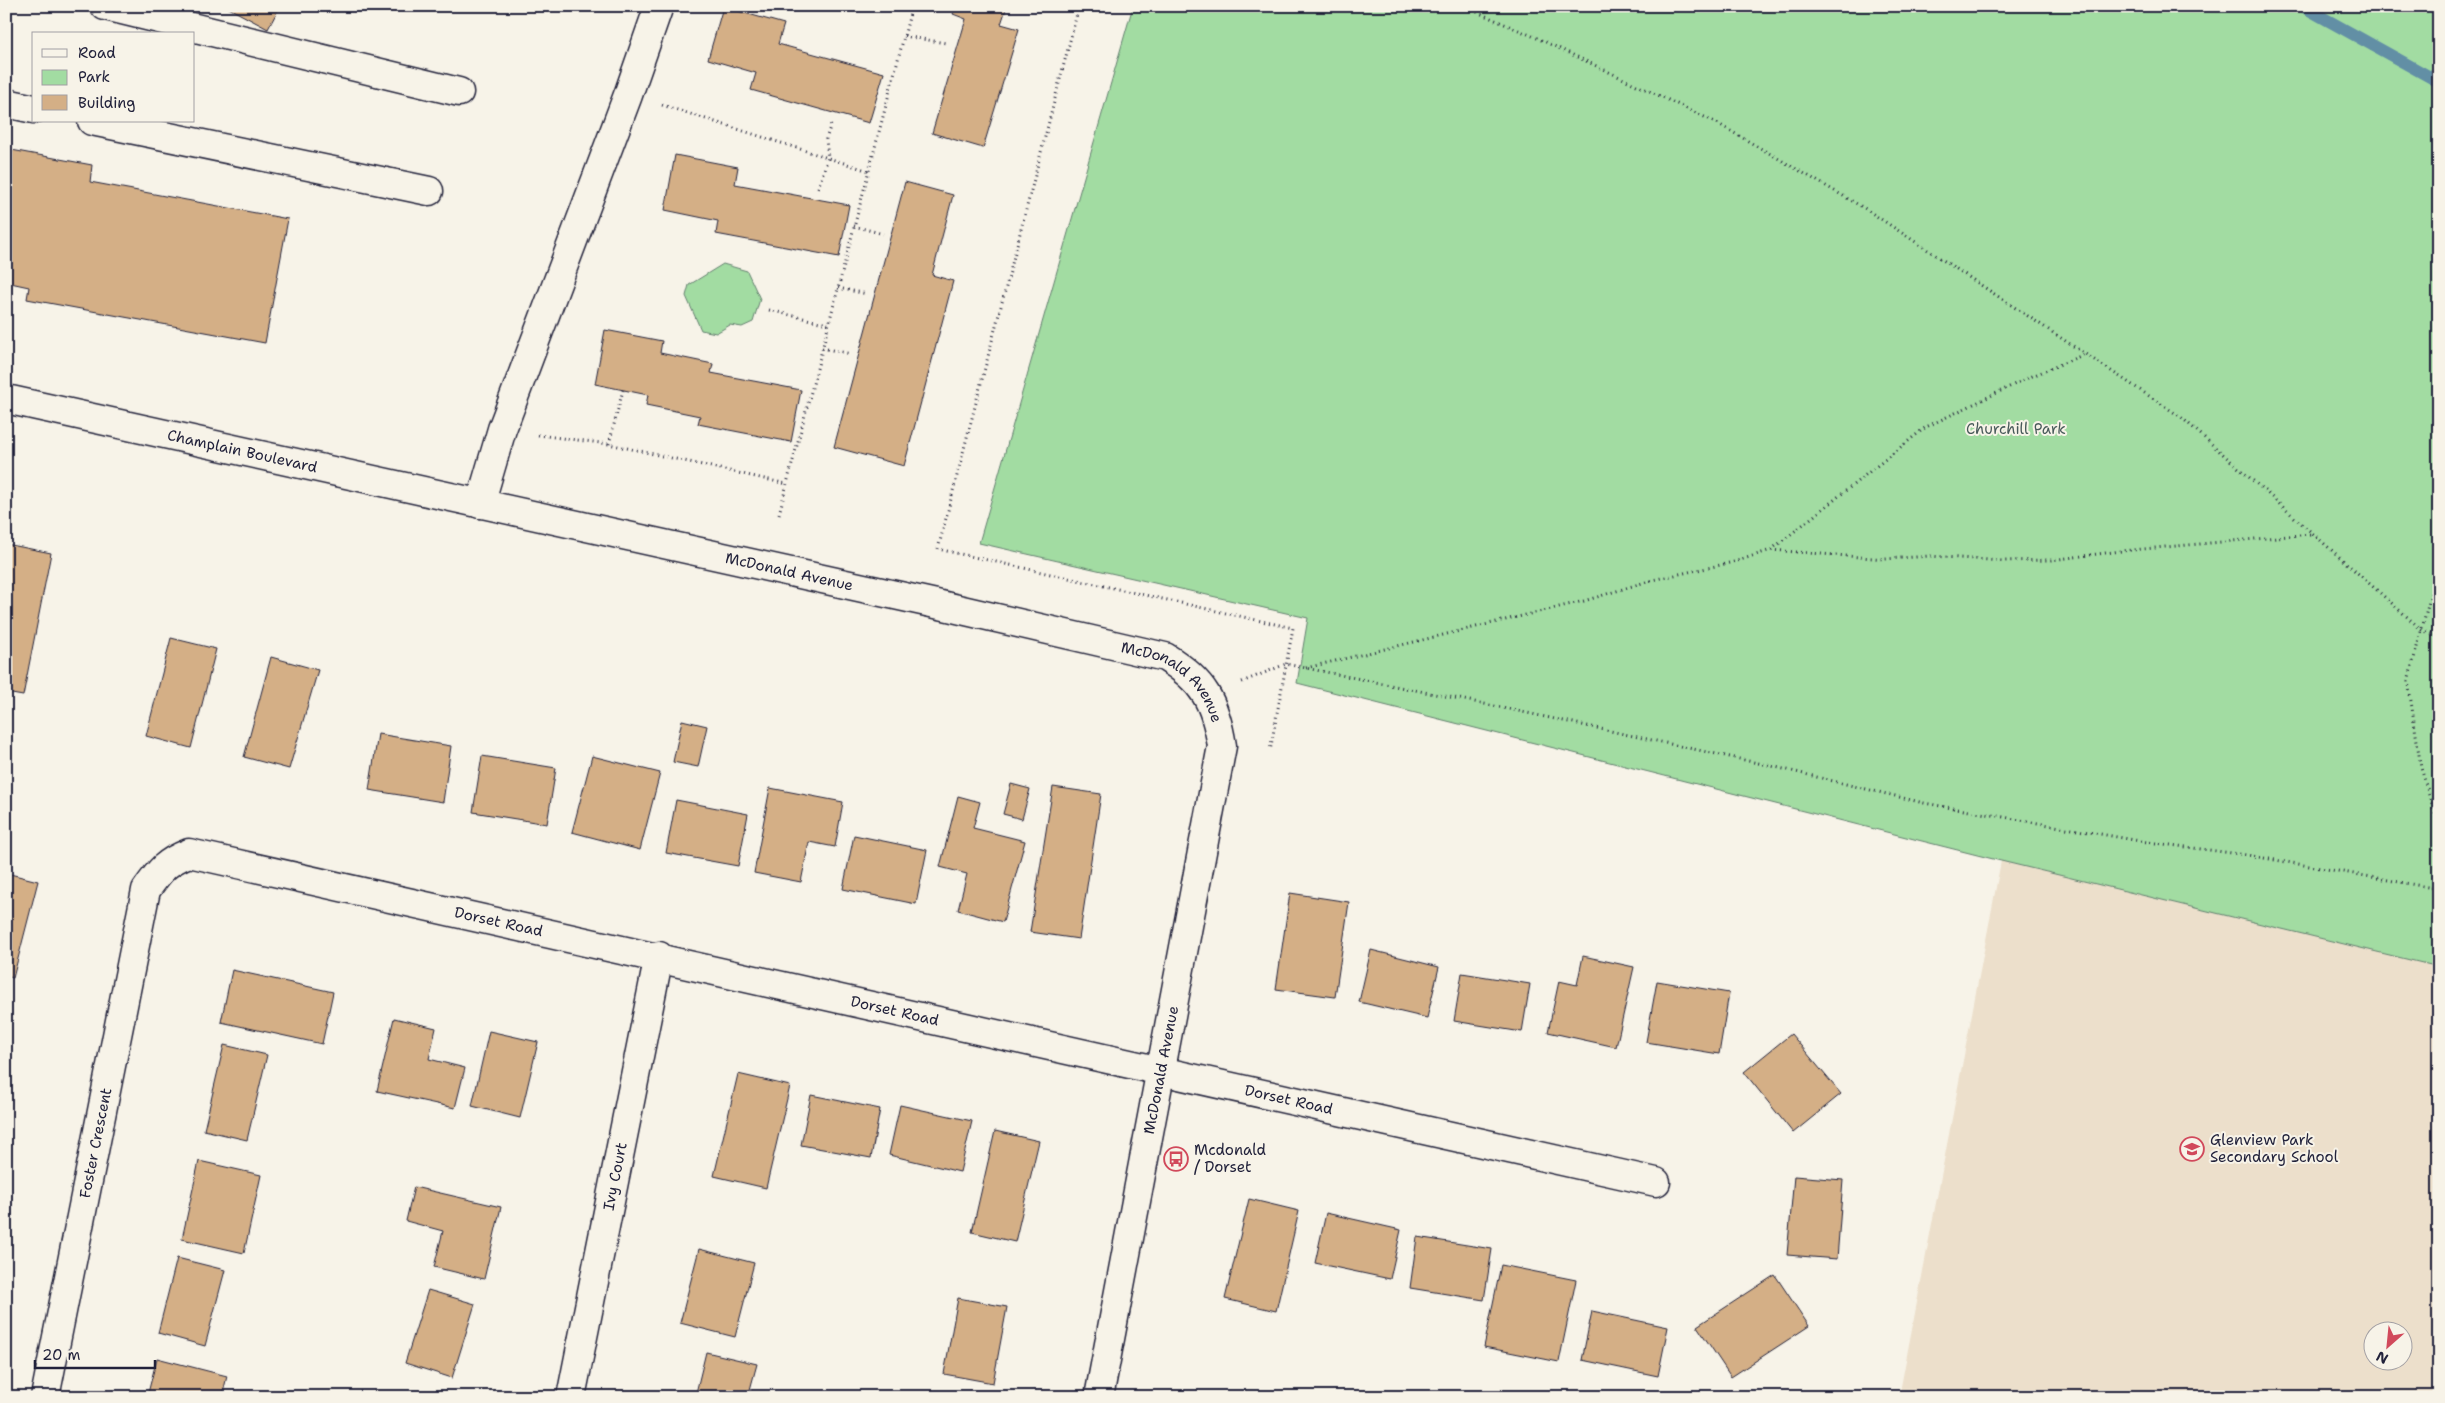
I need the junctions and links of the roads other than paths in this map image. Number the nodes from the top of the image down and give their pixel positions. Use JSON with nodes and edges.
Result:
{"nodes":[{"id":1,"x":105,"y":6,"type":"edge"},
{"id":2,"x":658,"y":6,"type":"edge"},
{"id":3,"x":459,"y":92,"type":"dead end"},
{"id":4,"x":6,"y":103,"type":"edge"},
{"id":5,"x":32,"y":109,"type":"edge"},
{"id":6,"x":97,"y":122,"type":"edge"},
{"id":7,"x":429,"y":192,"type":"dead end"},
{"id":8,"x":6,"y":399,"type":"edge"},
{"id":9,"x":480,"y":504,"type":"junction"},
{"id":10,"x":146,"y":890,"type":"joint"},
{"id":11,"x":659,"y":956,"type":"junction"},
{"id":12,"x":1160,"y":1072,"type":"junction"},
{"id":13,"x":1656,"y":1182,"type":"dead end"},
{"id":14,"x":45,"y":1397,"type":"edge"},
{"id":15,"x":571,"y":1397,"type":"edge"},
{"id":16,"x":1099,"y":1397,"type":"edge"}],
"edges":[{"from":1,"to":3,"type":"street"},
{"from":2,"to":9,"type":"street"},
{"from":4,"to":5,"type":"street"},
{"from":6,"to":7,"type":"street"},
{"from":8,"to":9,"type":"street","name":"Champlain Boulevard"},
{"from":9,"to":12,"type":"street","name":"McDonald Avenue"},
{"from":10,"to":11,"type":"street","name":"Dorset Road"},
{"from":10,"to":14,"type":"street","name":"Foster Crescent"},
{"from":11,"to":12,"type":"street","name":"Dorset Road"},
{"from":11,"to":15,"type":"street","name":"Ivy Court"},
{"from":12,"to":13,"type":"street","name":"Dorset Road"},
{"from":12,"to":16,"type":"street","name":"McDonald Avenue"}]}
